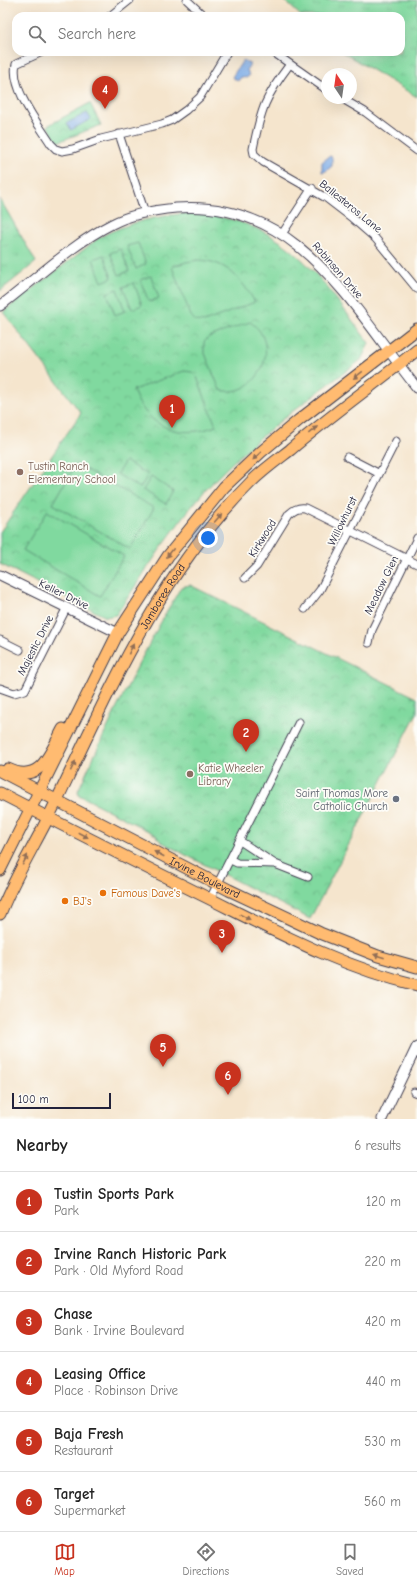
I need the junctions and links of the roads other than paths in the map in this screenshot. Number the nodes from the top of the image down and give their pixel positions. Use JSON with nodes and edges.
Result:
{"nodes":[{"id":1,"x":130,"y":0,"type":"edge"},
{"id":2,"x":187,"y":0,"type":"edge"},
{"id":3,"x":115,"y":12,"type":"edge"},
{"id":4,"x":200,"y":12,"type":"edge"},
{"id":5,"x":33,"y":56,"type":"edge"},
{"id":6,"x":225,"y":56,"type":"edge"},
{"id":7,"x":279,"y":56,"type":"edge"},
{"id":8,"x":290,"y":64,"type":"junction"},
{"id":9,"x":321,"y":86,"type":"edge"},
{"id":10,"x":351,"y":104,"type":"edge"},
{"id":11,"x":119,"y":134,"type":"junction"},
{"id":12,"x":417,"y":151,"type":"edge"},
{"id":13,"x":312,"y":188,"type":"junction"},
{"id":14,"x":145,"y":213,"type":"junction"},
{"id":15,"x":282,"y":234,"type":"junction"},
{"id":16,"x":417,"y":289,"type":"edge"},
{"id":17,"x":0,"y":306,"type":"edge"},
{"id":18,"x":417,"y":329,"type":"edge"},
{"id":19,"x":417,"y":350,"type":"edge"},
{"id":20,"x":389,"y":351,"type":"junction"},
{"id":21,"x":399,"y":365,"type":"junction"},
{"id":22,"x":417,"y":388,"type":"edge"},
{"id":23,"x":396,"y":441,"type":"dead end"},
{"id":24,"x":347,"y":457,"type":"dead end"},
{"id":25,"x":378,"y":473,"type":"junction"},
{"id":26,"x":350,"y":531,"type":"junction"},
{"id":27,"x":417,"y":538,"type":"edge"},
{"id":28,"x":407,"y":558,"type":"junction"},
{"id":29,"x":417,"y":564,"type":"edge"},
{"id":30,"x":0,"y":575,"type":"edge"},
{"id":31,"x":245,"y":578,"type":"dead end"},
{"id":32,"x":66,"y":609,"type":"junction"},
{"id":33,"x":305,"y":609,"type":"dead end"},
{"id":34,"x":118,"y":633,"type":"junction"},
{"id":35,"x":0,"y":640,"type":"edge"},
{"id":36,"x":369,"y":643,"type":"dead end"},
{"id":37,"x":20,"y":650,"type":"dead end"},
{"id":38,"x":0,"y":688,"type":"edge"},
{"id":39,"x":90,"y":689,"type":"junction"},
{"id":40,"x":300,"y":722,"type":"dead end"},
{"id":41,"x":0,"y":765,"type":"edge"},
{"id":42,"x":0,"y":771,"type":"edge"},
{"id":43,"x":39,"y":792,"type":"junction"},
{"id":44,"x":0,"y":793,"type":"edge"},
{"id":45,"x":56,"y":801,"type":"junction"},
{"id":46,"x":30,"y":809,"type":"junction"},
{"id":47,"x":48,"y":818,"type":"junction"},
{"id":48,"x":240,"y":841,"type":"junction"},
{"id":49,"x":231,"y":860,"type":"junction"},
{"id":50,"x":275,"y":864,"type":"junction"},
{"id":51,"x":0,"y":870,"type":"edge"},
{"id":52,"x":308,"y":877,"type":"dead end"},
{"id":53,"x":218,"y":884,"type":"junction"},
{"id":54,"x":210,"y":899,"type":"junction"},
{"id":55,"x":0,"y":914,"type":"edge"},
{"id":56,"x":417,"y":967,"type":"edge"},
{"id":57,"x":417,"y":985,"type":"edge"},
{"id":58,"x":417,"y":1046,"type":"edge"},
{"id":59,"x":382,"y":1119,"type":"edge"}],
"edges":[{"from":1,"to":3,"type":"street"},
{"from":2,"to":4,"type":"street"},
{"from":5,"to":11,"type":"street"},
{"from":6,"to":11,"type":"street"},
{"from":7,"to":8,"type":"street"},
{"from":8,"to":9,"type":"street"},
{"from":8,"to":13,"type":"street","name":"Ballesteros Lane"},
{"from":10,"to":12,"type":"street"},
{"from":11,"to":14,"type":"street"},
{"from":13,"to":15,"type":"street"},
{"from":13,"to":16,"type":"street","name":"Ballesteros Lane"},
{"from":14,"to":15,"type":"street","name":"Robinson Drive"},
{"from":14,"to":17,"type":"street","name":"Robinson Drive"},
{"from":15,"to":20,"type":"street","name":"Robinson Drive"},
{"from":18,"to":20,"type":"main road","name":"Jamboree Road"},
{"from":19,"to":21,"type":"main road","name":"Jamboree Road"},
{"from":20,"to":21,"type":"street","name":"Robinson Drive"},
{"from":20,"to":34,"type":"main road","name":"Jamboree Road","one_way":true},
{"from":21,"to":22,"type":"street","name":"Robinson Drive"},
{"from":45,"to":21,"type":"main road","name":"Jamboree Road","one_way":true},
{"from":23,"to":25,"type":"street","name":"Willowhurst"},
{"from":24,"to":25,"type":"street"},
{"from":25,"to":26,"type":"street","name":"Willowhurst"},
{"from":26,"to":28,"type":"street"},
{"from":26,"to":31,"type":"street","name":"Kirkwood"},
{"from":26,"to":33,"type":"street","name":"Willowhurst"},
{"from":27,"to":28,"type":"street","name":"Meadow Glen"},
{"from":28,"to":29,"type":"street"},
{"from":28,"to":36,"type":"street","name":"Meadow Glen"},
{"from":30,"to":32,"type":"street","name":"Keller Drive"},
{"from":32,"to":34,"type":"street","name":"Keller Drive"},
{"from":32,"to":38,"type":"street","name":"Majestic Drive"},
{"from":34,"to":39,"type":"main road","name":"Jamboree Road"},
{"from":35,"to":37,"type":"street"},
{"from":39,"to":41,"type":"main road"},
{"from":39,"to":43,"type":"main road","name":"Jamboree Road"},
{"from":40,"to":48,"type":"street"},
{"from":42,"to":43,"type":"main road","name":"Irvine Boulevard"},
{"from":43,"to":45,"type":"main road","name":"Irvine Boulevard"},
{"from":43,"to":46,"type":"main road","name":"Jamboree Road"},
{"from":44,"to":46,"type":"main road","name":"Irvine Boulevard"},
{"from":45,"to":47,"type":"main road","name":"Jamboree Road"},
{"from":53,"to":45,"type":"main road","name":"Irvine Boulevard","one_way":true},
{"from":46,"to":47,"type":"main road","name":"Irvine Boulevard"},
{"from":46,"to":51,"type":"main road","name":"Jamboree Road"},
{"from":47,"to":54,"type":"main road","name":"Irvine Boulevard","one_way":true},
{"from":55,"to":47,"type":"main road","name":"Jamboree Road","one_way":true},
{"from":48,"to":49,"type":"street"},
{"from":48,"to":50,"type":"street"},
{"from":49,"to":50,"type":"street"},
{"from":49,"to":53,"type":"street"},
{"from":50,"to":52,"type":"street"},
{"from":53,"to":54,"type":"street"},
{"from":56,"to":53,"type":"main road","name":"Irvine Boulevard","one_way":true},
{"from":54,"to":57,"type":"main road","name":"Irvine Boulevard","one_way":true},
{"from":58,"to":59,"type":"street"}]}
